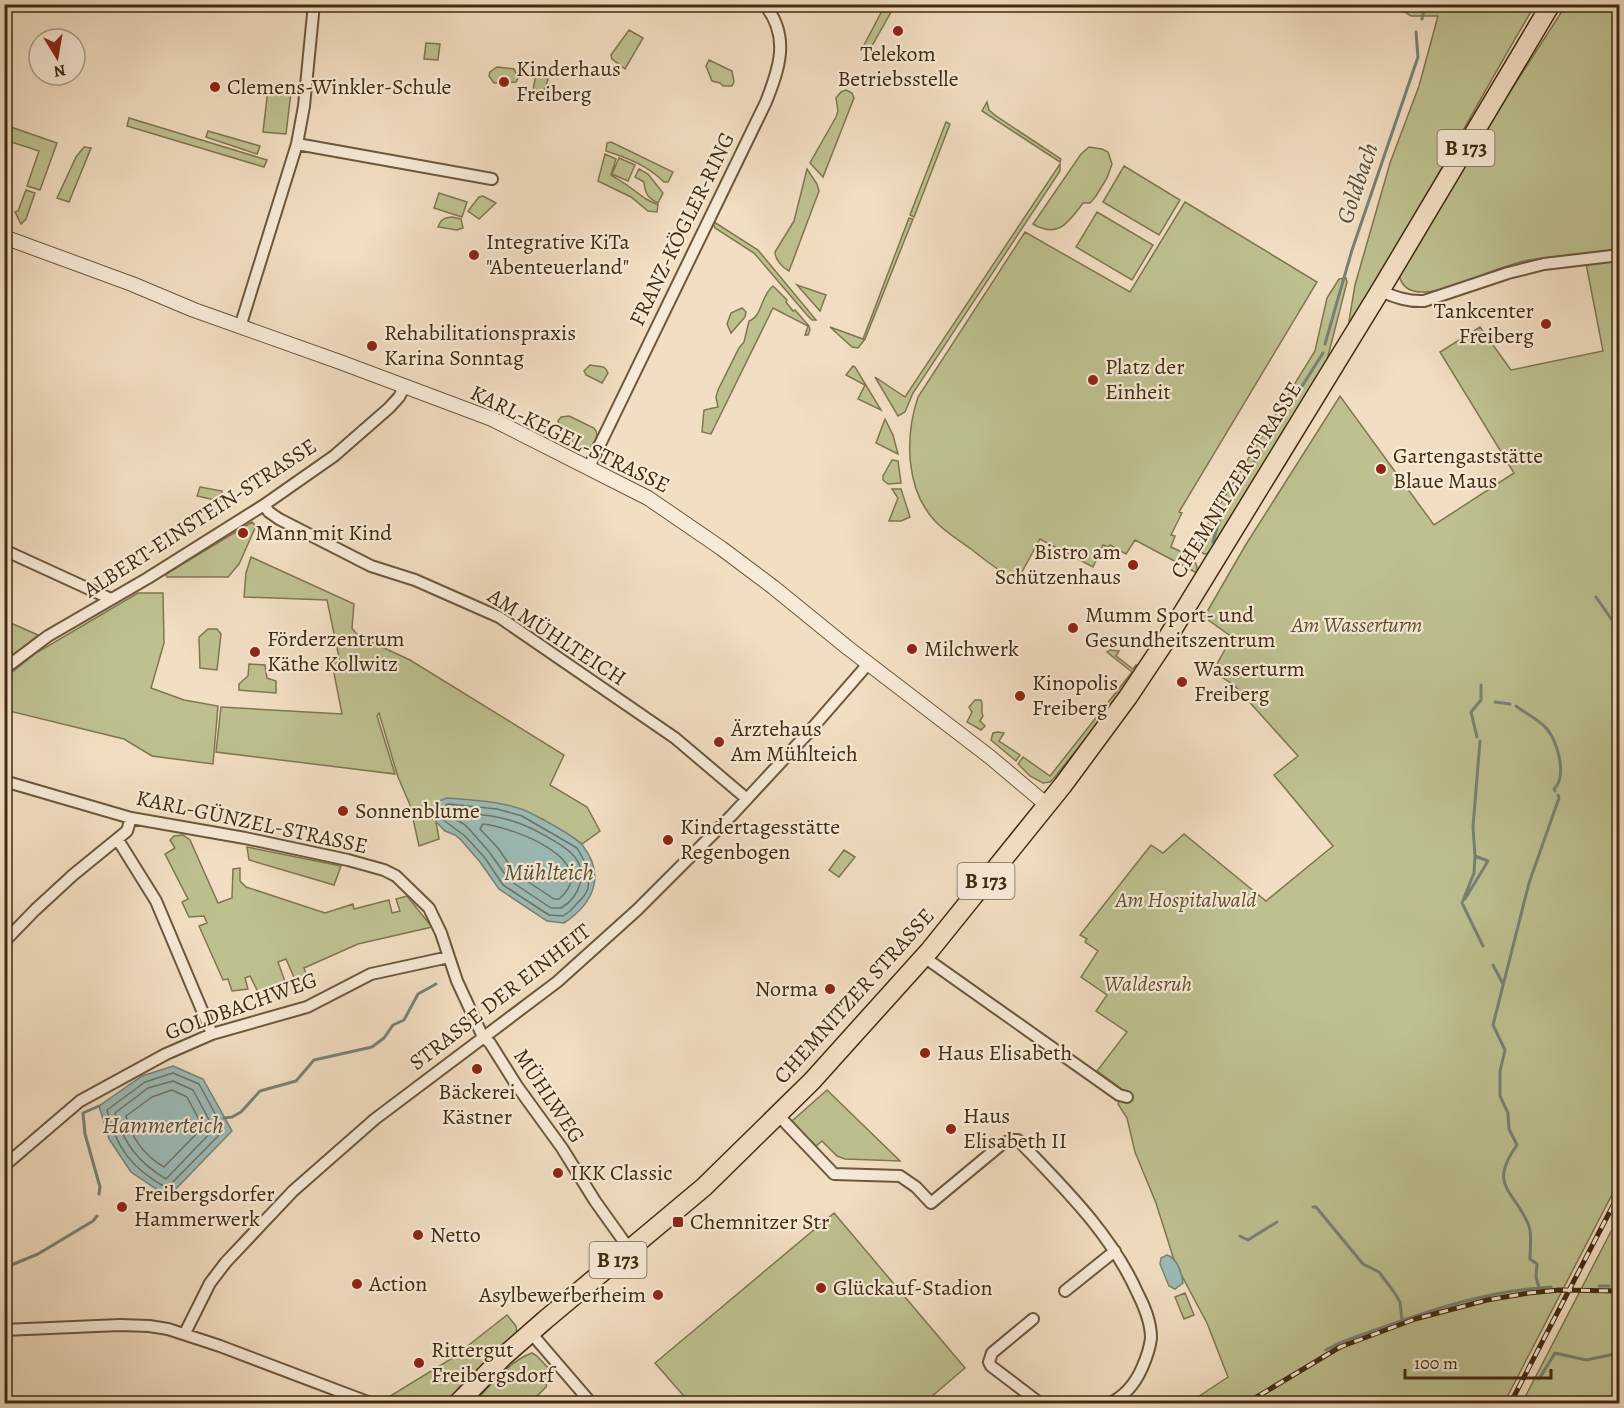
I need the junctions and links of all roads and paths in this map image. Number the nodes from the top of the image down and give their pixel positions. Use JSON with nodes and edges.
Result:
{"nodes":[{"id":1,"x":314,"y":4,"type":"edge"},
{"id":2,"x":764,"y":4,"type":"edge"},
{"id":3,"x":1551,"y":4,"type":"edge"},
{"id":4,"x":297,"y":144,"type":"junction"},
{"id":5,"x":492,"y":179,"type":"dead end"},
{"id":6,"x":4,"y":237,"type":"edge"},
{"id":7,"x":1620,"y":255,"type":"edge"},
{"id":8,"x":1380,"y":291,"type":"junction"},
{"id":9,"x":240,"y":327,"type":"junction"},
{"id":10,"x":405,"y":386,"type":"junction"},
{"id":11,"x":589,"y":467,"type":"junction"},
{"id":12,"x":264,"y":505,"type":"junction"},
{"id":13,"x":4,"y":550,"type":"edge"},
{"id":14,"x":111,"y":599,"type":"junction"},
{"id":15,"x":868,"y":664,"type":"junction"},
{"id":16,"x":4,"y":669,"type":"edge"},
{"id":17,"x":4,"y":781,"type":"edge"},
{"id":18,"x":747,"y":799,"type":"junction"},
{"id":19,"x":1047,"y":805,"type":"junction"},
{"id":20,"x":131,"y":818,"type":"junction"},
{"id":21,"x":118,"y":840,"type":"junction"},
{"id":22,"x":4,"y":942,"type":"edge"},
{"id":23,"x":449,"y":957,"type":"junction"},
{"id":24,"x":924,"y":957,"type":"junction"},
{"id":25,"x":212,"y":1034,"type":"junction"},
{"id":26,"x":483,"y":1037,"type":"junction"},
{"id":27,"x":1127,"y":1097,"type":"dead end"},
{"id":28,"x":778,"y":1115,"type":"junction"},
{"id":29,"x":4,"y":1166,"type":"edge"},
{"id":30,"x":630,"y":1250,"type":"junction"},
{"id":31,"x":1115,"y":1251,"type":"junction"},
{"id":32,"x":1065,"y":1291,"type":"dead end"},
{"id":33,"x":1033,"y":1319,"type":"dead end"},
{"id":34,"x":4,"y":1330,"type":"edge"},
{"id":35,"x":185,"y":1333,"type":"junction"},
{"id":36,"x":531,"y":1333,"type":"junction"},
{"id":37,"x":358,"y":1401,"type":"edge"},
{"id":38,"x":373,"y":1404,"type":"edge"},
{"id":39,"x":457,"y":1404,"type":"edge"},
{"id":40,"x":592,"y":1404,"type":"edge"},
{"id":41,"x":1041,"y":1404,"type":"edge"},
{"id":42,"x":1108,"y":1404,"type":"edge"}],
"edges":[{"from":1,"to":4,"type":"street"},
{"from":2,"to":11,"type":"street","name":"FRANZ-KÖGLER-RING"},
{"from":3,"to":8,"type":"main road","number":"B 173"},
{"from":4,"to":5,"type":"street"},
{"from":4,"to":9,"type":"street"},
{"from":6,"to":9,"type":"street","name":"KARL-KEGEL-STRASSE"},
{"from":7,"to":8,"type":"street"},
{"from":8,"to":19,"type":"main road","name":"CHEMNITZER STRASSE","number":"B 173"},
{"from":9,"to":10,"type":"street","name":"KARL-KEGEL-STRASSE"},
{"from":10,"to":11,"type":"street","name":"KARL-KEGEL-STRASSE"},
{"from":10,"to":12,"type":"street","name":"ALBERT-EINSTEIN-STRASSE"},
{"from":11,"to":15,"type":"street","name":"KARL-KEGEL-STRASSE"},
{"from":12,"to":14,"type":"street","name":"ALBERT-EINSTEIN-STRASSE"},
{"from":12,"to":18,"type":"street","name":"AM MÜHLTEICH"},
{"from":13,"to":14,"type":"street"},
{"from":14,"to":16,"type":"street","name":"ALBERT-EINSTEIN-STRASSE"},
{"from":15,"to":18,"type":"street","name":"STRASSE DER EINHEIT"},
{"from":15,"to":19,"type":"street","name":"KARL-KEGEL-STRASSE"},
{"from":17,"to":20,"type":"street","name":"KARL-GÜNZEL-STRASSE"},
{"from":18,"to":26,"type":"street","name":"STRASSE DER EINHEIT"},
{"from":19,"to":24,"type":"main road","name":"CHEMNITZER STRASSE","number":"B 173"},
{"from":20,"to":21,"type":"street"},
{"from":20,"to":23,"type":"street","name":"KARL-GÜNZEL-STRASSE"},
{"from":21,"to":22,"type":"street"},
{"from":21,"to":25,"type":"street"},
{"from":23,"to":25,"type":"street","name":"GOLDBACHWEG"},
{"from":23,"to":26,"type":"street","name":"MÜHLWEG"},
{"from":24,"to":27,"type":"street"},
{"from":24,"to":28,"type":"main road","name":"CHEMNITZER STRASSE","number":"B 173"},
{"from":25,"to":29,"type":"street","name":"GOLDBACHWEG"},
{"from":26,"to":30,"type":"street","name":"MÜHLWEG"},
{"from":26,"to":35,"type":"street","name":"STRASSE DER EINHEIT"},
{"from":28,"to":30,"type":"main road","name":"CHEMNITZER STRASSE","number":"B 173"},
{"from":28,"to":31,"type":"street"},
{"from":30,"to":36,"type":"main road","name":"CHEMNITZER STRASSE","number":"B 173"},
{"from":31,"to":32,"type":"street"},
{"from":31,"to":42,"type":"street"},
{"from":33,"to":41,"type":"street"},
{"from":34,"to":35,"type":"street"},
{"from":35,"to":37,"type":"street"},
{"from":36,"to":39,"type":"main road","name":"CHEMNITZER STRASSE","number":"B 173"},
{"from":36,"to":40,"type":"street"},
{"from":37,"to":38,"type":"street"}]}
